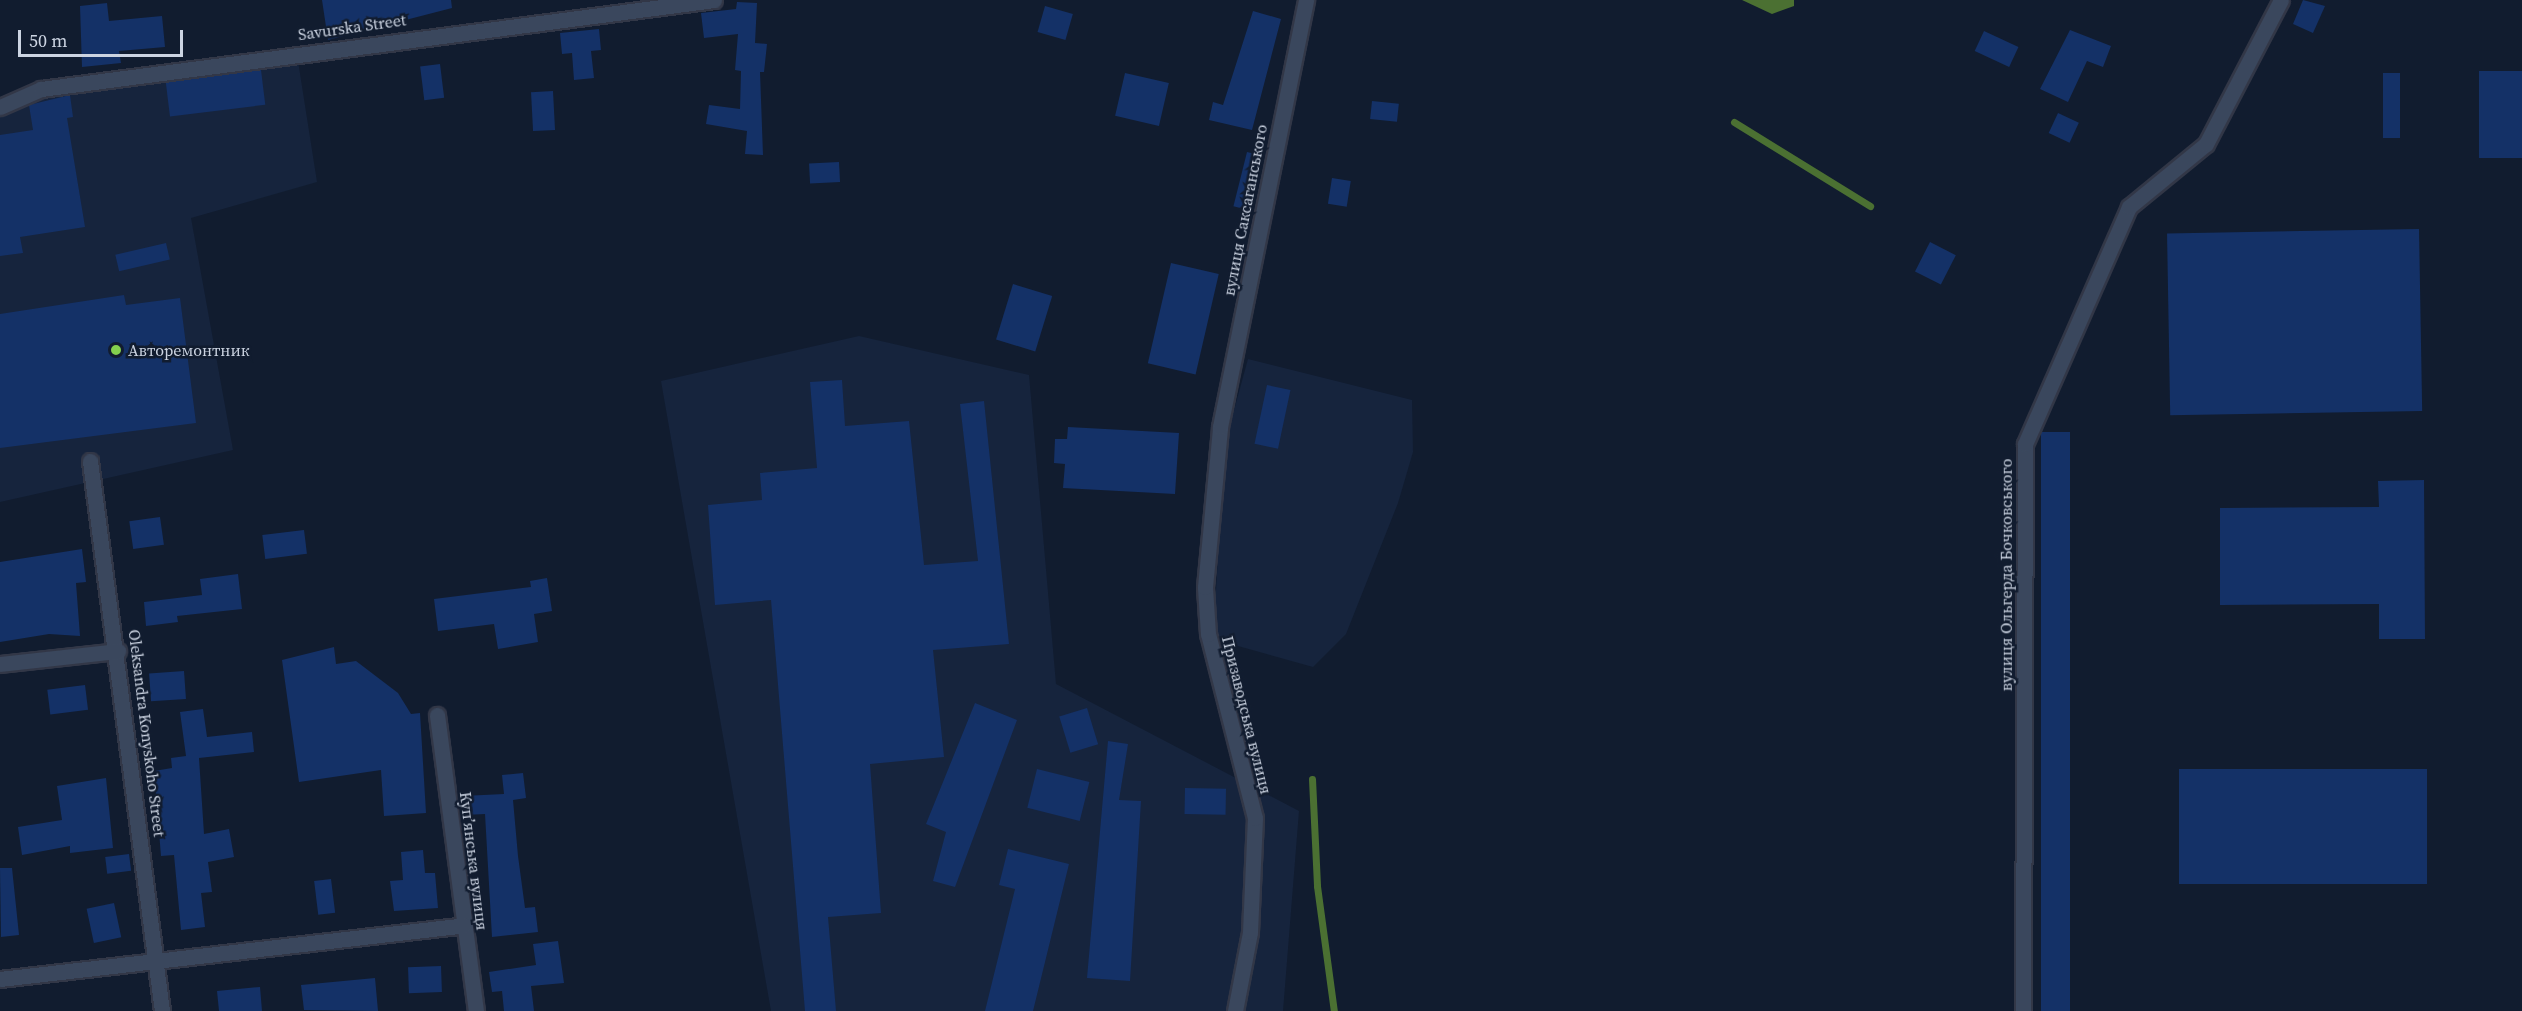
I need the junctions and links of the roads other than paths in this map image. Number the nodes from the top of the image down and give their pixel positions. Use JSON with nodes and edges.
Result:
{"nodes":[{"id":1,"x":714,"y":0,"type":"edge"},
{"id":2,"x":1306,"y":0,"type":"edge"},
{"id":3,"x":2281,"y":0,"type":"edge"},
{"id":4,"x":0,"y":107,"type":"edge"},
{"id":5,"x":1220,"y":427,"type":"joint"},
{"id":6,"x":90,"y":461,"type":"dead end"},
{"id":7,"x":118,"y":651,"type":"junction"},
{"id":8,"x":0,"y":664,"type":"edge"},
{"id":9,"x":437,"y":715,"type":"dead end"},
{"id":10,"x":464,"y":925,"type":"junction"},
{"id":11,"x":156,"y":963,"type":"junction"},
{"id":12,"x":0,"y":979,"type":"edge"},
{"id":13,"x":162,"y":1011,"type":"edge"},
{"id":14,"x":476,"y":1011,"type":"edge"},
{"id":15,"x":1235,"y":1011,"type":"edge"},
{"id":16,"x":2024,"y":1011,"type":"edge"}],
"edges":[{"from":1,"to":4,"type":"street","name":"Savurska Street"},
{"from":2,"to":5,"type":"street","name":"вулиця Саксаганського"},
{"from":3,"to":16,"type":"street","name":"вулиця Ольгерда Бочковського"},
{"from":5,"to":15,"type":"street","name":"Призаводська вулиця"},
{"from":6,"to":7,"type":"street","name":"Oleksandra Konyskoho Street"},
{"from":7,"to":8,"type":"street"},
{"from":7,"to":11,"type":"street","name":"Oleksandra Konyskoho Street"},
{"from":9,"to":10,"type":"street","name":"Купʼянська вулиця"},
{"from":10,"to":11,"type":"street"},
{"from":10,"to":14,"type":"street","name":"Купʼянська вулиця"},
{"from":11,"to":12,"type":"street"},
{"from":11,"to":13,"type":"street","name":"Oleksandra Konyskoho Street"}]}
